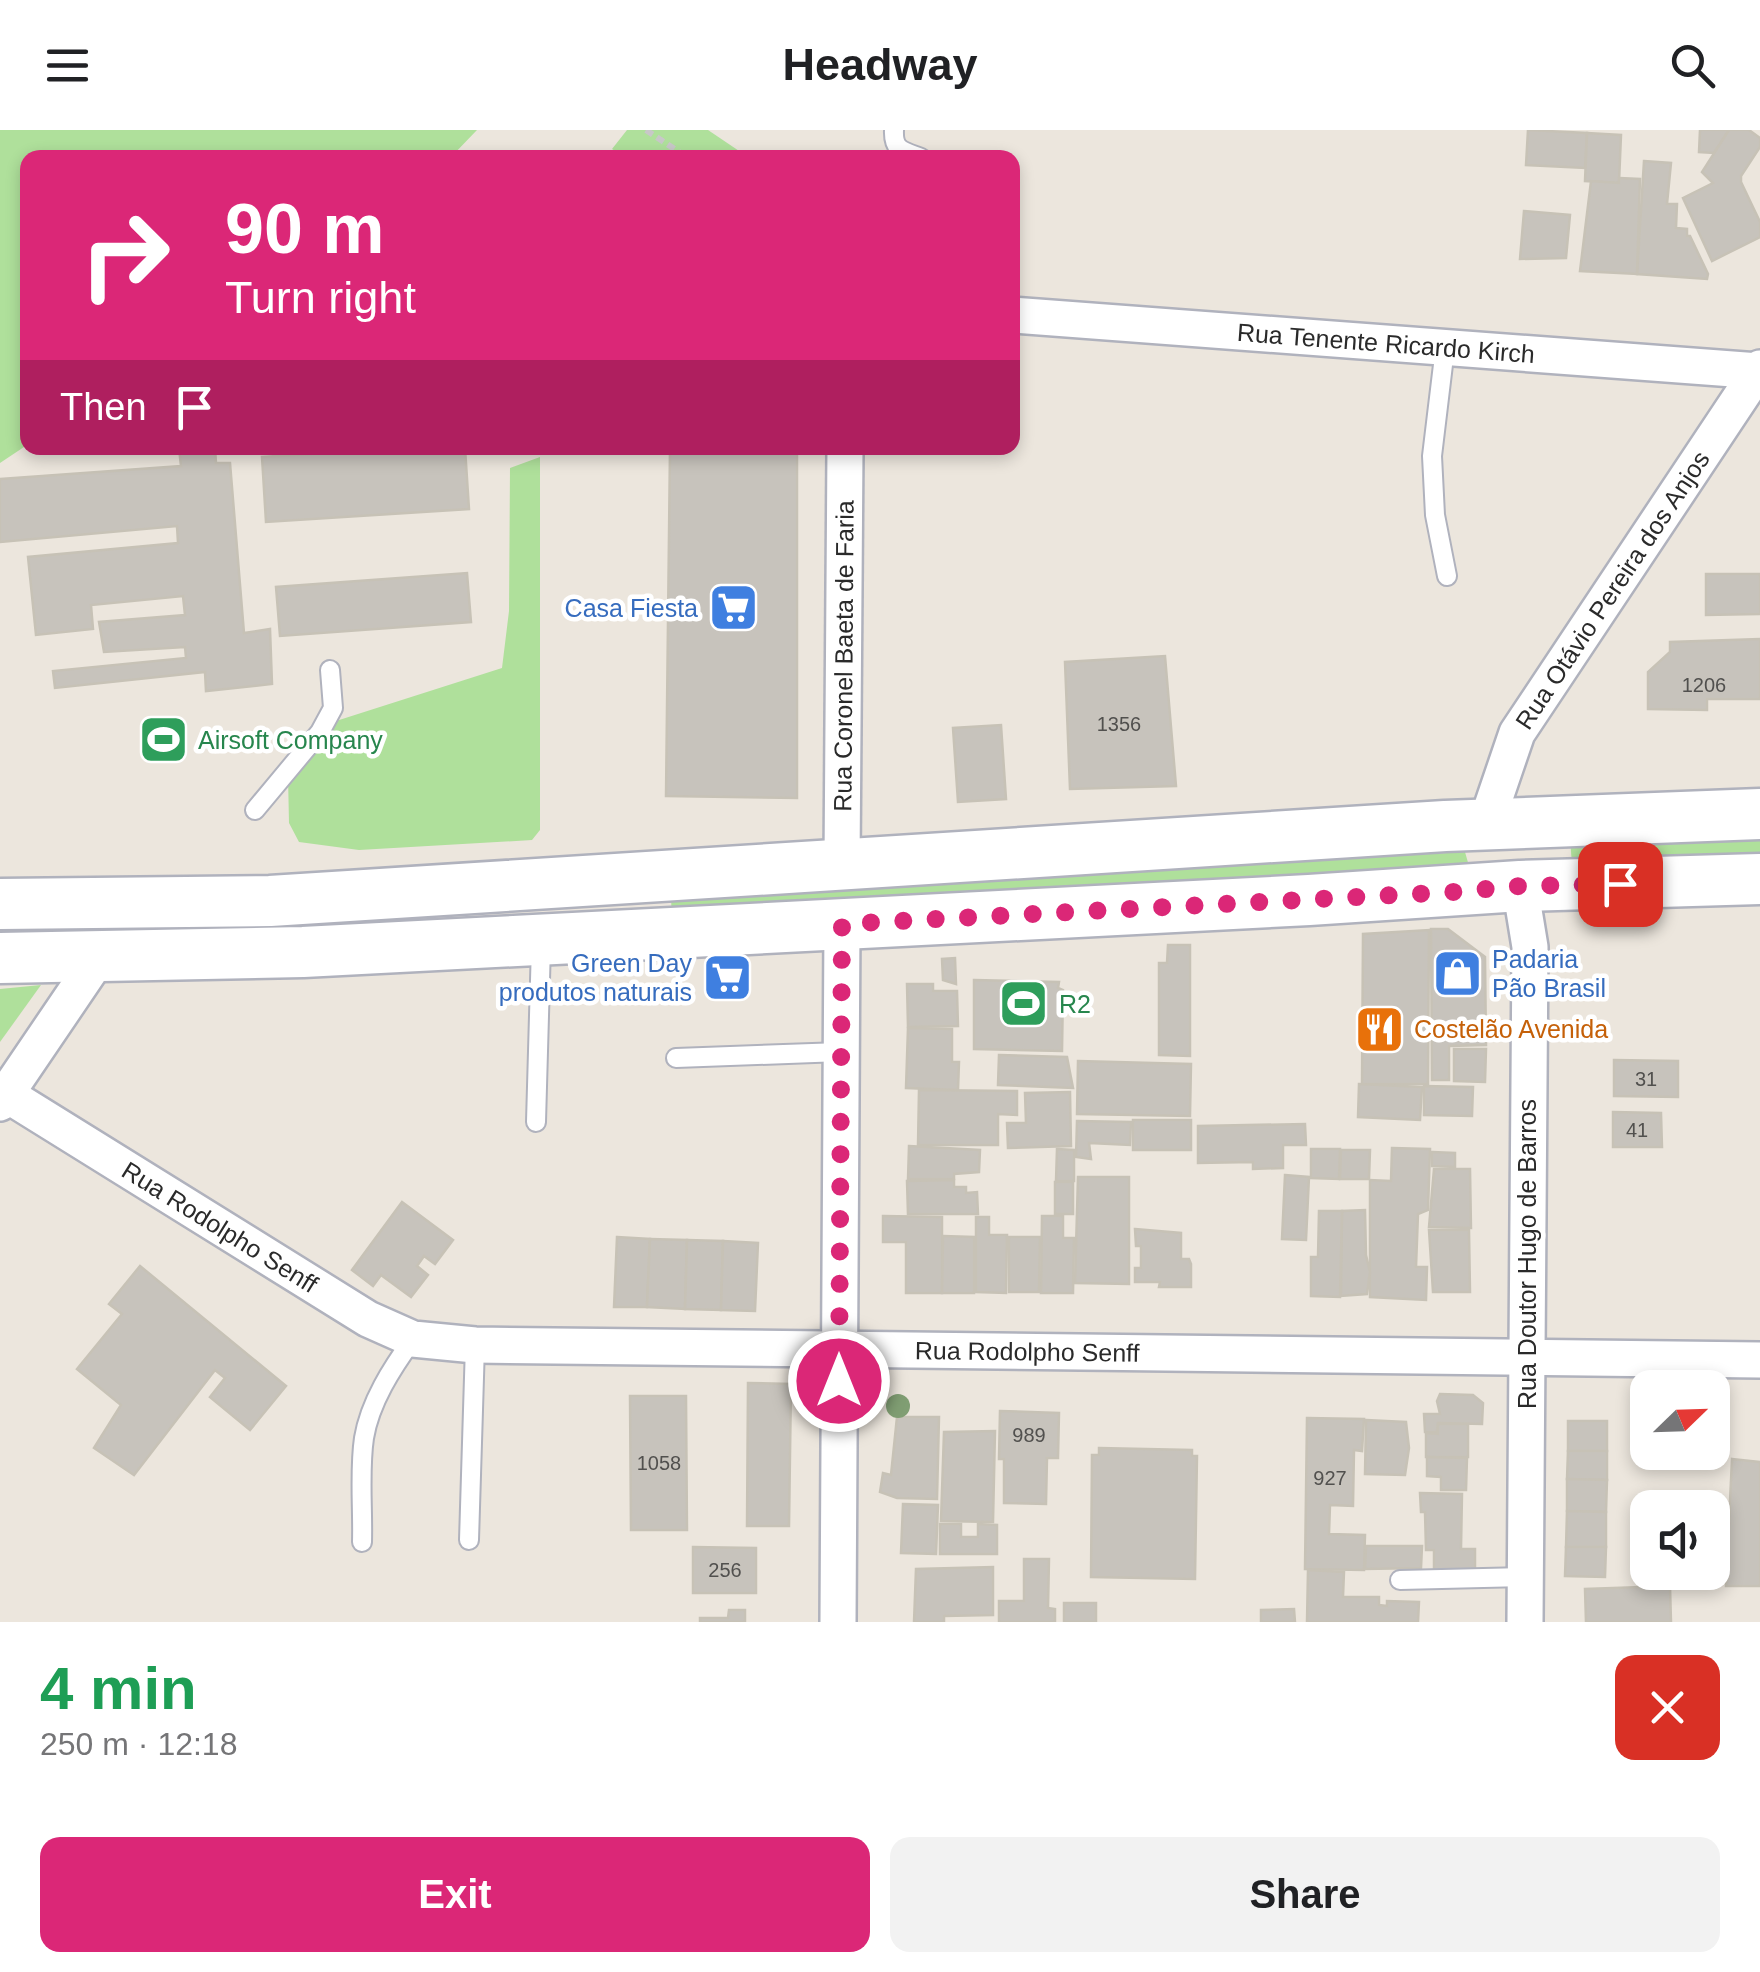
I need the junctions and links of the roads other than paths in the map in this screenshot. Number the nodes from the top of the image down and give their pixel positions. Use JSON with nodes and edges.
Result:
{"nodes":[{"id":1,"x":1020,"y":316,"type":"edge"},
{"id":2,"x":1445,"y":348,"type":"junction"},
{"id":3,"x":1759,"y":370,"type":"edge"},
{"id":4,"x":845,"y":455,"type":"edge"},
{"id":5,"x":1447,"y":576,"type":"dead end"},
{"id":6,"x":330,"y":670,"type":"dead end"},
{"id":7,"x":255,"y":810,"type":"dead end"},
{"id":8,"x":1760,"y":814,"type":"edge"},
{"id":9,"x":1486,"y":824,"type":"junction"},
{"id":10,"x":842,"y":864,"type":"junction"},
{"id":11,"x":1760,"y":879,"type":"edge"},
{"id":12,"x":1520,"y":886,"type":"junction"},
{"id":13,"x":0,"y":904,"type":"edge"},
{"id":14,"x":842,"y":924,"type":"junction"},
{"id":15,"x":541,"y":940,"type":"junction"},
{"id":16,"x":99,"y":956,"type":"junction"},
{"id":17,"x":0,"y":958,"type":"edge"},
{"id":18,"x":841,"y":1052,"type":"junction"},
{"id":19,"x":676,"y":1058,"type":"dead end"},
{"id":20,"x":3,"y":1098,"type":"edge"},
{"id":21,"x":536,"y":1122,"type":"dead end"},
{"id":22,"x":413,"y":1340,"type":"junction"},
{"id":23,"x":475,"y":1345,"type":"junction"},
{"id":24,"x":839,"y":1349,"type":"junction"},
{"id":25,"x":1526,"y":1358,"type":"junction"},
{"id":26,"x":1760,"y":1360,"type":"edge"},
{"id":27,"x":469,"y":1540,"type":"dead end"},
{"id":28,"x":362,"y":1542,"type":"dead end"},
{"id":29,"x":1525,"y":1577,"type":"junction"},
{"id":30,"x":1400,"y":1580,"type":"dead end"},
{"id":31,"x":838,"y":1622,"type":"edge"},
{"id":32,"x":1524,"y":1622,"type":"edge"}],
"edges":[{"from":1,"to":2,"type":"street","name":"Rua Tenente Ricardo Kirch"},
{"from":2,"to":3,"type":"street","name":"Rua Tenente Ricardo Kirch"},
{"from":2,"to":5,"type":"lane"},
{"from":3,"to":9,"type":"street","name":"Rua Otávio Pereira dos Anjos"},
{"from":4,"to":10,"type":"street","name":"Rua Coronel Baeta de Faria"},
{"from":6,"to":7,"type":"lane"},
{"from":8,"to":9,"type":"main road"},
{"from":9,"to":10,"type":"main road"},
{"from":9,"to":12,"type":"main road"},
{"from":10,"to":13,"type":"main road"},
{"from":11,"to":12,"type":"main road"},
{"from":12,"to":14,"type":"main road"},
{"from":12,"to":25,"type":"street","name":"Rua Doutor Hugo de Barros"},
{"from":14,"to":15,"type":"main road"},
{"from":14,"to":18,"type":"street"},
{"from":15,"to":16,"type":"main road"},
{"from":15,"to":21,"type":"lane"},
{"from":16,"to":17,"type":"main road"},
{"from":16,"to":20,"type":"street"},
{"from":18,"to":19,"type":"lane"},
{"from":18,"to":24,"type":"street"},
{"from":20,"to":22,"type":"street","name":"Rua Rodolpho Senff"},
{"from":22,"to":23,"type":"street","name":"Rua Rodolpho Senff"},
{"from":22,"to":28,"type":"lane"},
{"from":23,"to":24,"type":"street","name":"Rua Rodolpho Senff"},
{"from":23,"to":27,"type":"lane"},
{"from":24,"to":25,"type":"street","name":"Rua Rodolpho Senff"},
{"from":24,"to":31,"type":"street"},
{"from":25,"to":26,"type":"street","name":"Rua Rodolpho Senff"},
{"from":25,"to":29,"type":"street","name":"Rua Doutor Hugo de Barros"},
{"from":29,"to":30,"type":"lane"},
{"from":29,"to":32,"type":"street","name":"Rua Doutor Hugo de Barros"}]}
